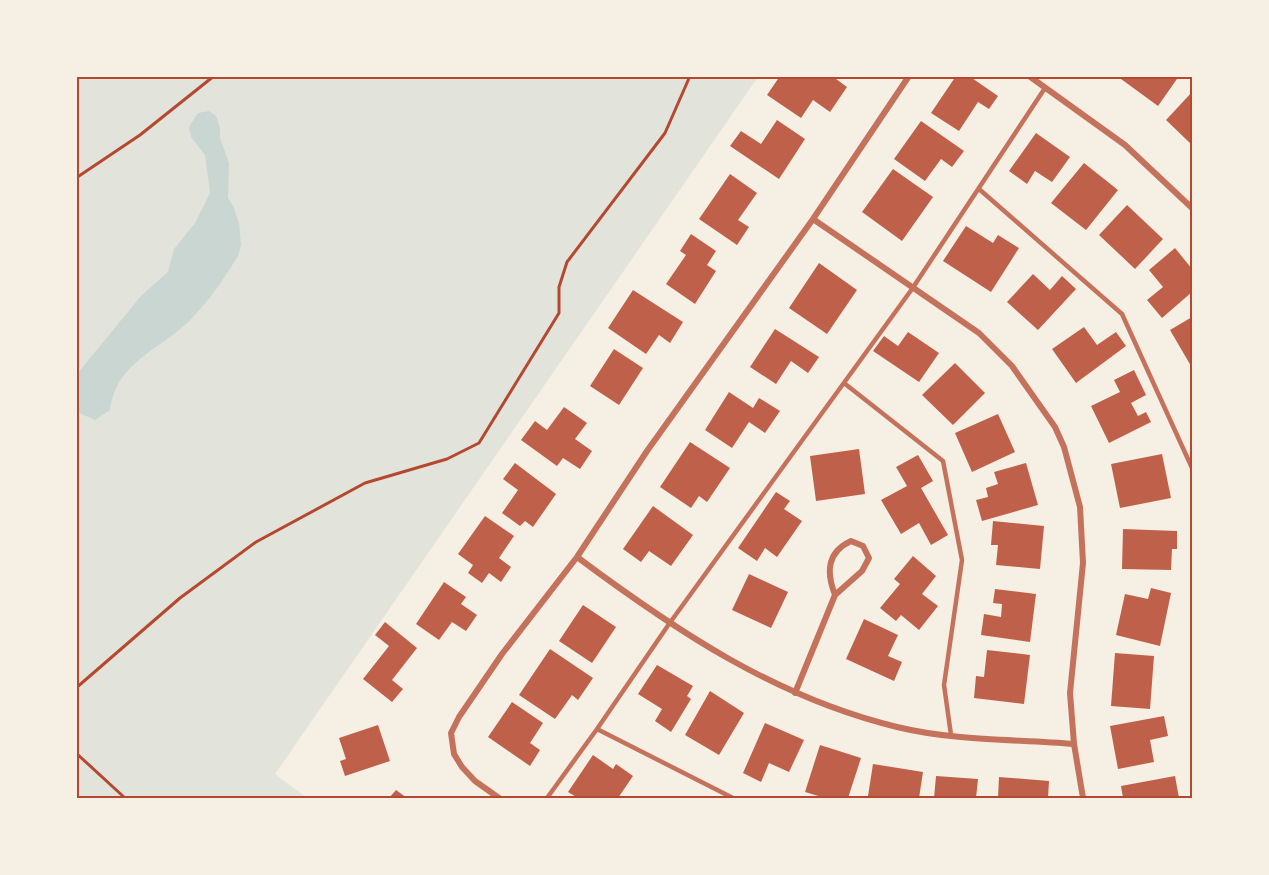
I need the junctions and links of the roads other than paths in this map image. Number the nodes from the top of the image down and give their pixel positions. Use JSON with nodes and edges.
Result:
{"nodes":[{"id":1,"x":909,"y":76,"type":"edge"},
{"id":2,"x":1029,"y":76,"type":"edge"},
{"id":3,"x":1046,"y":88,"type":"junction"},
{"id":4,"x":979,"y":189,"type":"junction"},
{"id":5,"x":1192,"y":208,"type":"edge"},
{"id":6,"x":813,"y":219,"type":"junction"},
{"id":7,"x":912,"y":289,"type":"junction"},
{"id":8,"x":844,"y":384,"type":"junction"},
{"id":9,"x":1192,"y":468,"type":"edge"},
{"id":10,"x":577,"y":557,"type":"junction"},
{"id":11,"x":836,"y":595,"type":"junction"},
{"id":12,"x":669,"y":624,"type":"junction"},
{"id":13,"x":795,"y":693,"type":"junction"},
{"id":14,"x":597,"y":729,"type":"junction"},
{"id":15,"x":951,"y":735,"type":"junction"},
{"id":16,"x":1074,"y":744,"type":"junction"},
{"id":17,"x":499,"y":798,"type":"edge"},
{"id":18,"x":547,"y":798,"type":"edge"},
{"id":19,"x":733,"y":798,"type":"edge"},
{"id":20,"x":1083,"y":798,"type":"edge"}],
"edges":[{"from":1,"to":6,"type":"street"},
{"from":2,"to":3,"type":"street"},
{"from":3,"to":4,"type":"lane"},
{"from":3,"to":5,"type":"street"},
{"from":4,"to":7,"type":"lane"},
{"from":4,"to":9,"type":"lane"},
{"from":6,"to":7,"type":"street"},
{"from":6,"to":10,"type":"street"},
{"from":7,"to":8,"type":"lane"},
{"from":7,"to":16,"type":"street"},
{"from":8,"to":12,"type":"lane"},
{"from":8,"to":15,"type":"lane"},
{"from":10,"to":12,"type":"street"},
{"from":10,"to":17,"type":"street"},
{"from":11,"to":11,"type":"street"},
{"from":11,"to":13,"type":"street"},
{"from":12,"to":13,"type":"street"},
{"from":12,"to":14,"type":"lane"},
{"from":13,"to":15,"type":"street"},
{"from":14,"to":18,"type":"lane"},
{"from":14,"to":19,"type":"lane"},
{"from":15,"to":16,"type":"street"},
{"from":16,"to":20,"type":"street"}]}
